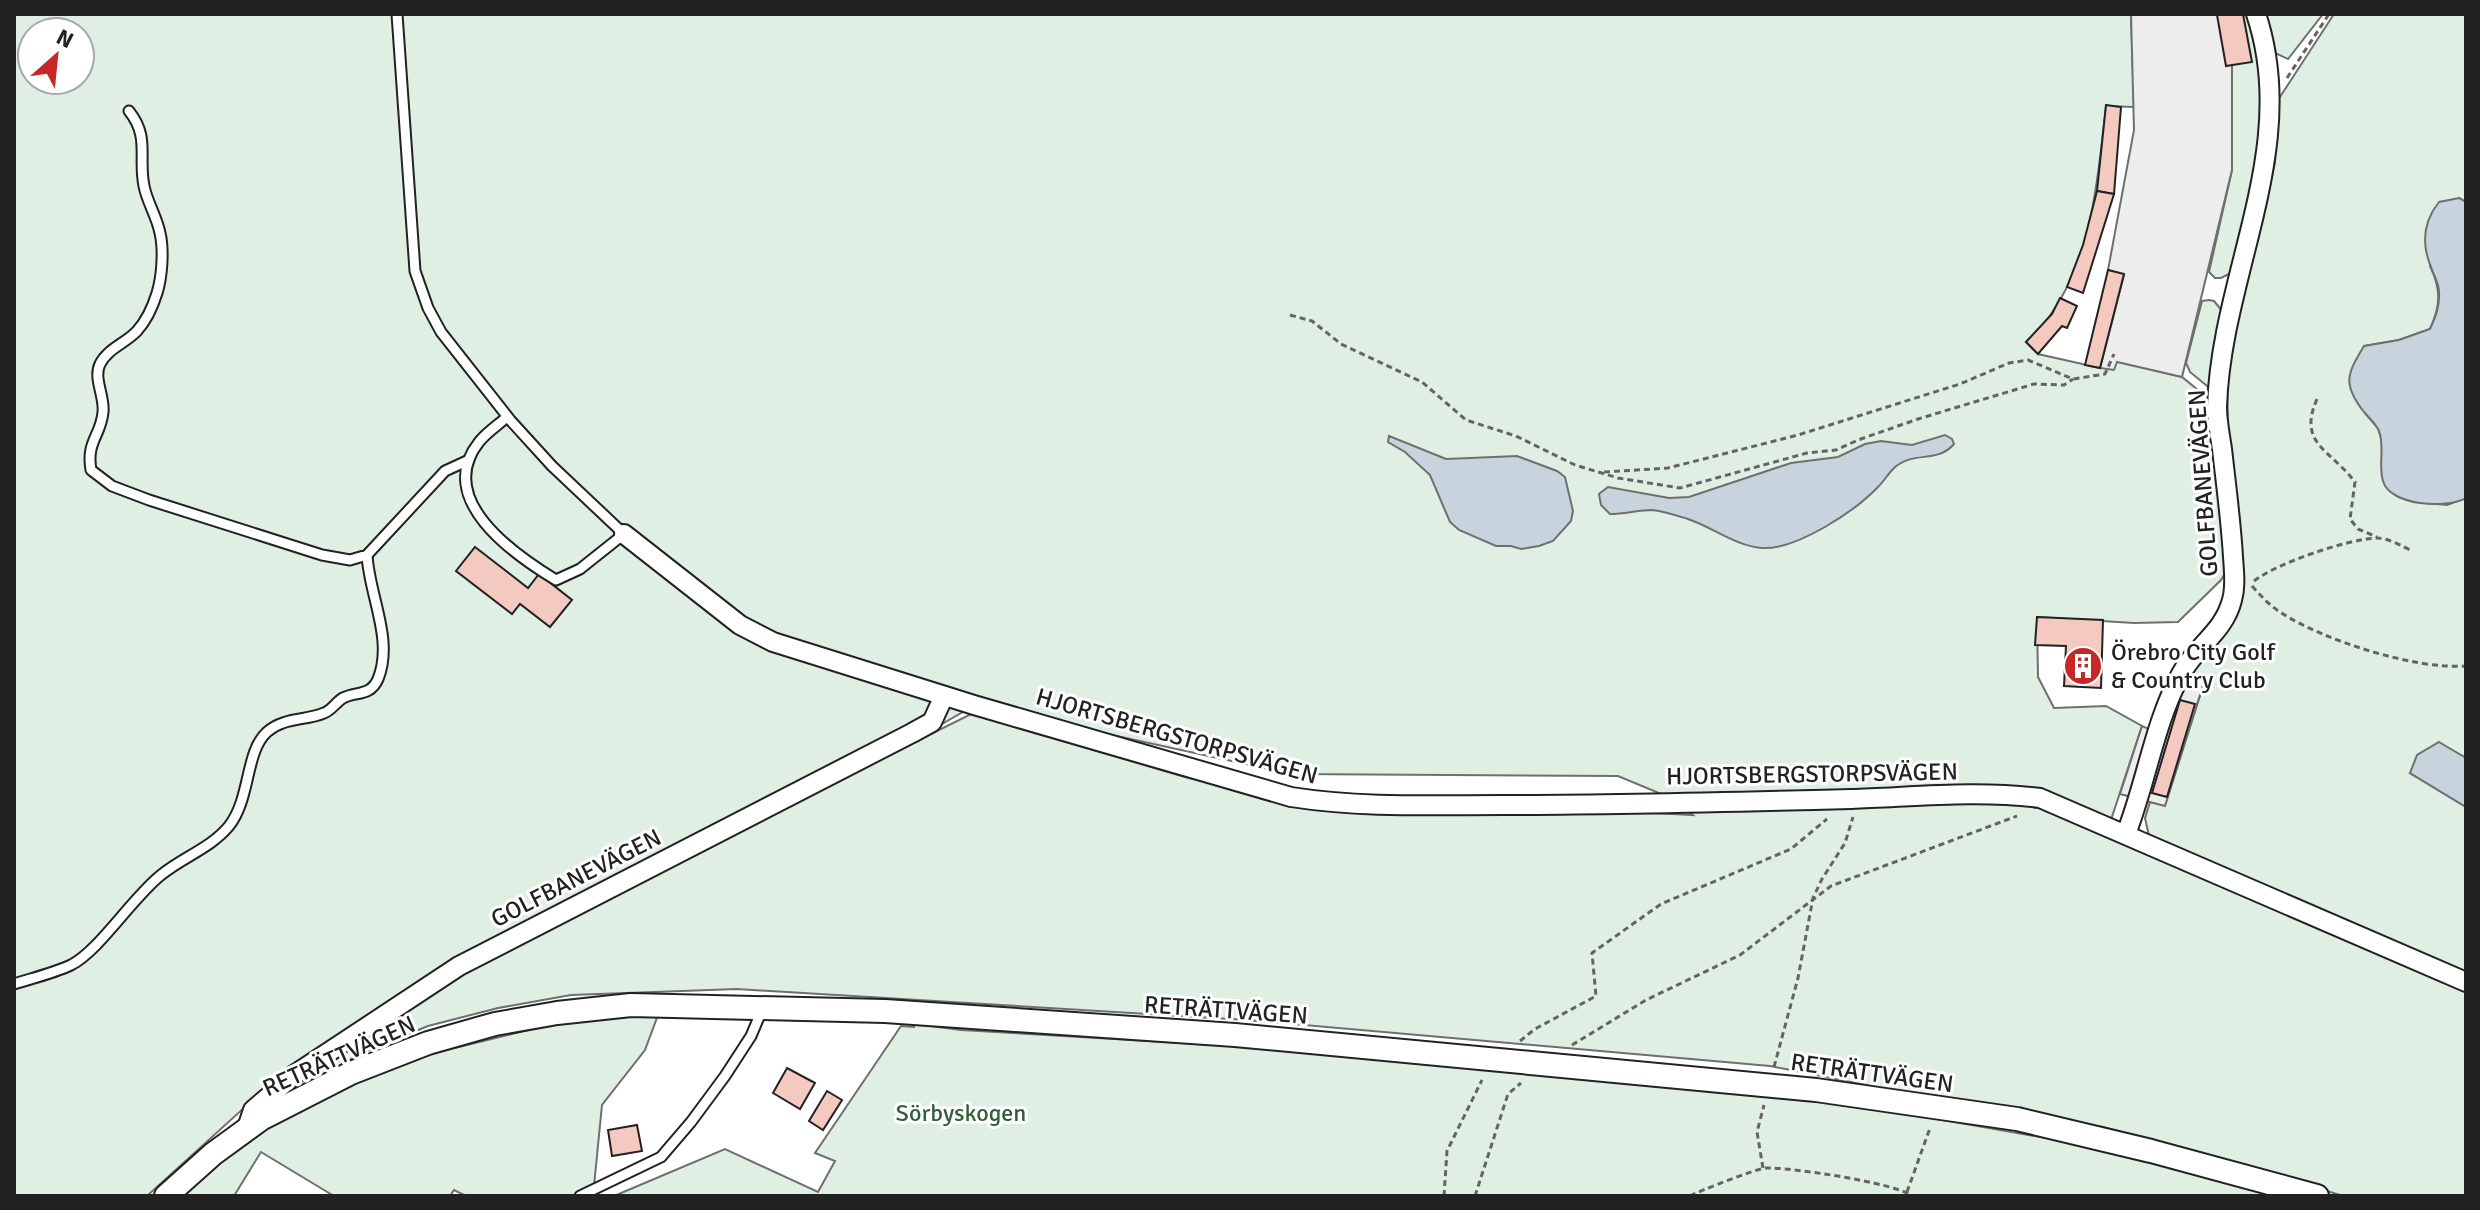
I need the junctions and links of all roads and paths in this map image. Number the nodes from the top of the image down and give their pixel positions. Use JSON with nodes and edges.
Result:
{"nodes":[{"id":1,"x":397,"y":14,"type":"edge"},
{"id":2,"x":2256,"y":14,"type":"edge"},
{"id":3,"x":2329,"y":14,"type":"edge"},
{"id":4,"x":2270,"y":105,"type":"junction"},
{"id":5,"x":129,"y":111,"type":"dead end"},
{"id":6,"x":1290,"y":315,"type":"dead end"},
{"id":7,"x":2114,"y":354,"type":"dead end"},
{"id":8,"x":2073,"y":379,"type":"junction"},
{"id":9,"x":2317,"y":399,"type":"dead end"},
{"id":10,"x":507,"y":417,"type":"junction"},
{"id":11,"x":469,"y":460,"type":"junction"},
{"id":12,"x":1599,"y":472,"type":"junction"},
{"id":13,"x":624,"y":534,"type":"junction"},
{"id":14,"x":2380,"y":538,"type":"junction"},
{"id":15,"x":2412,"y":551,"type":"dead end"},
{"id":16,"x":367,"y":555,"type":"junction"},
{"id":17,"x":2466,"y":666,"type":"edge"},
{"id":18,"x":944,"y":696,"type":"junction"},
{"id":19,"x":1852,"y":799,"type":"junction"},
{"id":20,"x":2052,"y":803,"type":"junction"},
{"id":21,"x":2126,"y":834,"type":"junction"},
{"id":22,"x":1813,"y":898,"type":"junction"},
{"id":23,"x":2466,"y":982,"type":"edge"},
{"id":24,"x":14,"y":984,"type":"edge"},
{"id":25,"x":763,"y":1007,"type":"junction"},
{"id":26,"x":1498,"y":1059,"type":"junction"},
{"id":27,"x":1542,"y":1063,"type":"junction"},
{"id":28,"x":1768,"y":1085,"type":"junction"},
{"id":29,"x":1937,"y":1107,"type":"junction"},
{"id":30,"x":246,"y":1131,"type":"junction"},
{"id":31,"x":1763,"y":1168,"type":"junction"},
{"id":32,"x":1907,"y":1192,"type":"junction"},
{"id":33,"x":166,"y":1196,"type":"edge"},
{"id":34,"x":580,"y":1196,"type":"edge"},
{"id":35,"x":1444,"y":1196,"type":"edge"},
{"id":36,"x":1475,"y":1196,"type":"edge"},
{"id":37,"x":1690,"y":1196,"type":"edge"},
{"id":38,"x":1912,"y":1196,"type":"edge"},
{"id":39,"x":2317,"y":1196,"type":"edge"}],
"edges":[{"from":1,"to":10,"type":"lane","name":"HJORTSBERGSTORPSVÄGEN"},
{"from":2,"to":4,"type":"street","name":"GOLFBANEVÄGEN"},
{"from":3,"to":4,"type":"path"},
{"from":4,"to":21,"type":"street","name":"GOLFBANEVÄGEN"},
{"from":5,"to":16,"type":"lane"},
{"from":6,"to":12,"type":"path"},
{"from":7,"to":8,"type":"path"},
{"from":8,"to":12,"type":"path"},
{"from":8,"to":12,"type":"path"},
{"from":9,"to":14,"type":"path"},
{"from":10,"to":11,"type":"lane"},
{"from":10,"to":13,"type":"lane","name":"HJORTSBERGSTORPSVÄGEN"},
{"from":11,"to":13,"type":"lane"},
{"from":11,"to":16,"type":"lane"},
{"from":13,"to":18,"type":"street","name":"HJORTSBERGSTORPSVÄGEN"},
{"from":14,"to":15,"type":"path"},
{"from":14,"to":17,"type":"path"},
{"from":16,"to":24,"type":"lane"},
{"from":18,"to":19,"type":"street","name":"HJORTSBERGSTORPSVÄGEN"},
{"from":18,"to":30,"type":"street","name":"GOLFBANEVÄGEN"},
{"from":19,"to":20,"type":"street","name":"HJORTSBERGSTORPSVÄGEN"},
{"from":19,"to":22,"type":"path"},
{"from":19,"to":26,"type":"path"},
{"from":20,"to":21,"type":"street","name":"HJORTSBERGSTORPSVÄGEN"},
{"from":20,"to":22,"type":"path"},
{"from":21,"to":23,"type":"street","name":"HJORTSBERGSTORPSVÄGEN"},
{"from":22,"to":27,"type":"path"},
{"from":22,"to":28,"type":"path"},
{"from":25,"to":26,"type":"street","name":"RETRÄTTVÄGEN"},
{"from":25,"to":30,"type":"street","name":"RETRÄTTVÄGEN"},
{"from":25,"to":34,"type":"lane"},
{"from":26,"to":27,"type":"street","name":"RETRÄTTVÄGEN"},
{"from":26,"to":35,"type":"path"},
{"from":27,"to":28,"type":"street","name":"RETRÄTTVÄGEN"},
{"from":27,"to":36,"type":"path"},
{"from":28,"to":29,"type":"street","name":"RETRÄTTVÄGEN"},
{"from":28,"to":31,"type":"path"},
{"from":29,"to":32,"type":"path"},
{"from":29,"to":39,"type":"street","name":"RETRÄTTVÄGEN"},
{"from":30,"to":33,"type":"street","name":"RETRÄTTVÄGEN"},
{"from":31,"to":32,"type":"path"},
{"from":31,"to":37,"type":"path"},
{"from":32,"to":38,"type":"path"}]}
